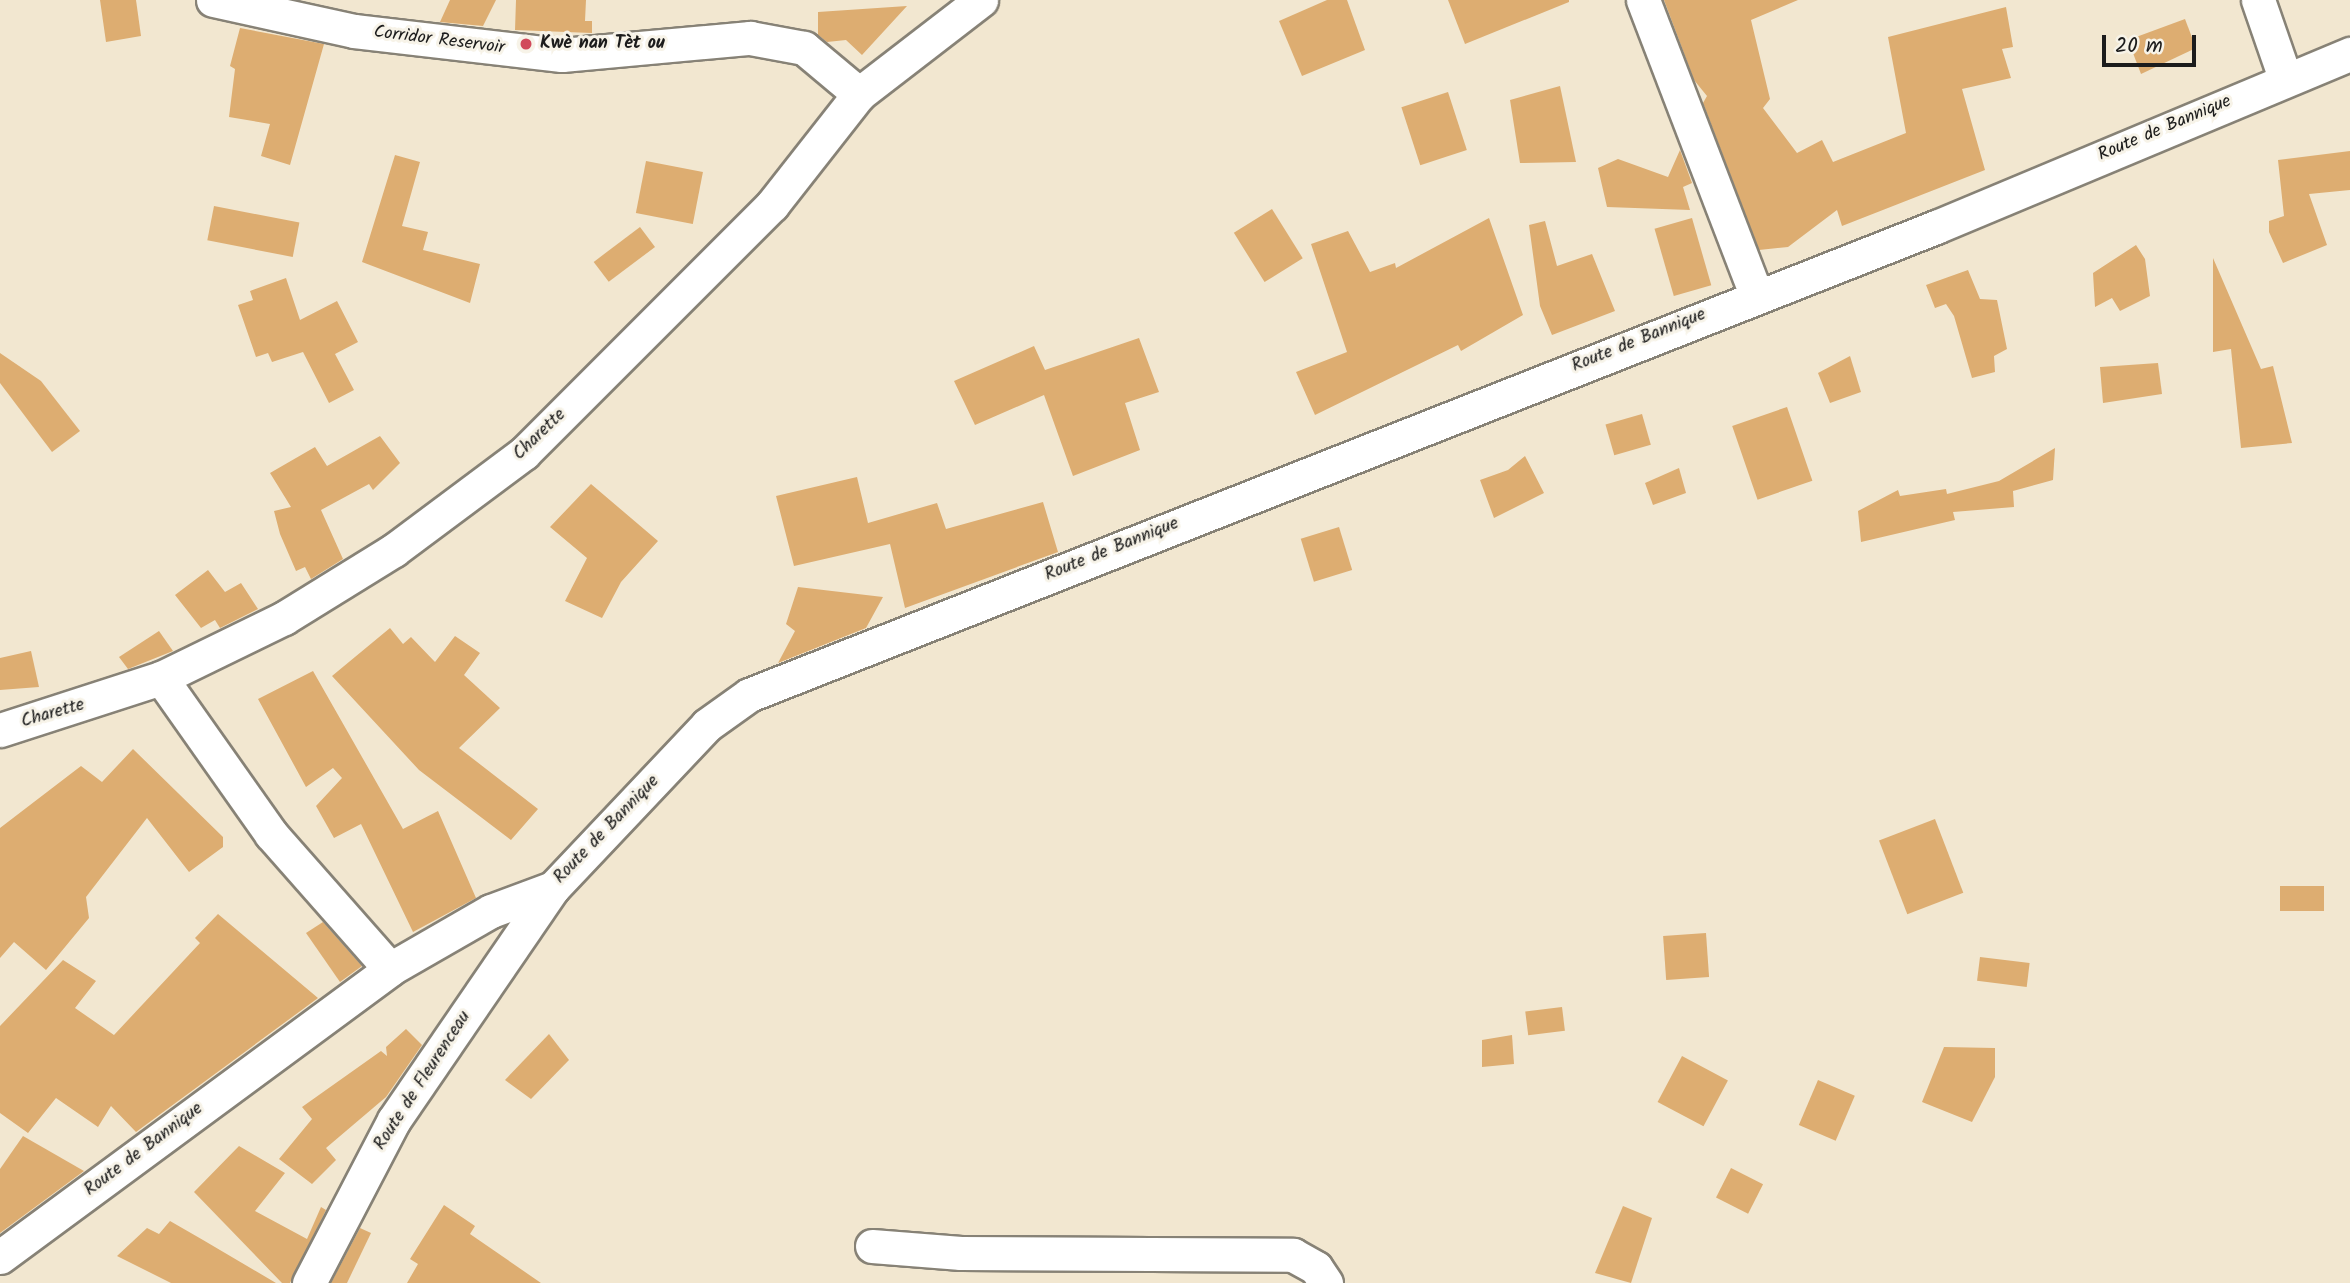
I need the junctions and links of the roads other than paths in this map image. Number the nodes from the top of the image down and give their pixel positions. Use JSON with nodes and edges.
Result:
{"nodes":[{"id":1,"x":213,"y":0,"type":"edge"},
{"id":2,"x":981,"y":0,"type":"edge"},
{"id":3,"x":1643,"y":0,"type":"edge"},
{"id":4,"x":2258,"y":0,"type":"edge"},
{"id":5,"x":2350,"y":54,"type":"edge"},
{"id":6,"x":2285,"y":78,"type":"junction"},
{"id":7,"x":859,"y":94,"type":"junction"},
{"id":8,"x":1756,"y":295,"type":"junction"},
{"id":9,"x":161,"y":678,"type":"junction"},
{"id":10,"x":0,"y":730,"type":"edge"},
{"id":11,"x":553,"y":888,"type":"junction"},
{"id":12,"x":390,"y":969,"type":"junction"},
{"id":13,"x":872,"y":1246,"type":"dead end"},
{"id":14,"x":0,"y":1257,"type":"edge"},
{"id":15,"x":309,"y":1283,"type":"edge"},
{"id":16,"x":1326,"y":1283,"type":"edge"}],
"edges":[{"from":1,"to":7,"type":"street","name":"Corridor Reservoir"},
{"from":2,"to":7,"type":"street","name":"Charette"},
{"from":3,"to":8,"type":"street"},
{"from":4,"to":6,"type":"street"},
{"from":5,"to":6,"type":"street","name":"Route de Bannique"},
{"from":6,"to":8,"type":"street","name":"Route de Bannique"},
{"from":7,"to":9,"type":"street","name":"Charette"},
{"from":8,"to":11,"type":"street","name":"Route de Bannique"},
{"from":9,"to":10,"type":"street","name":"Charette"},
{"from":9,"to":12,"type":"street"},
{"from":11,"to":12,"type":"street","name":"Route de Bannique"},
{"from":11,"to":15,"type":"street","name":"Route de Fleurenceau"},
{"from":12,"to":14,"type":"street","name":"Route de Bannique"},
{"from":13,"to":16,"type":"street"}]}
